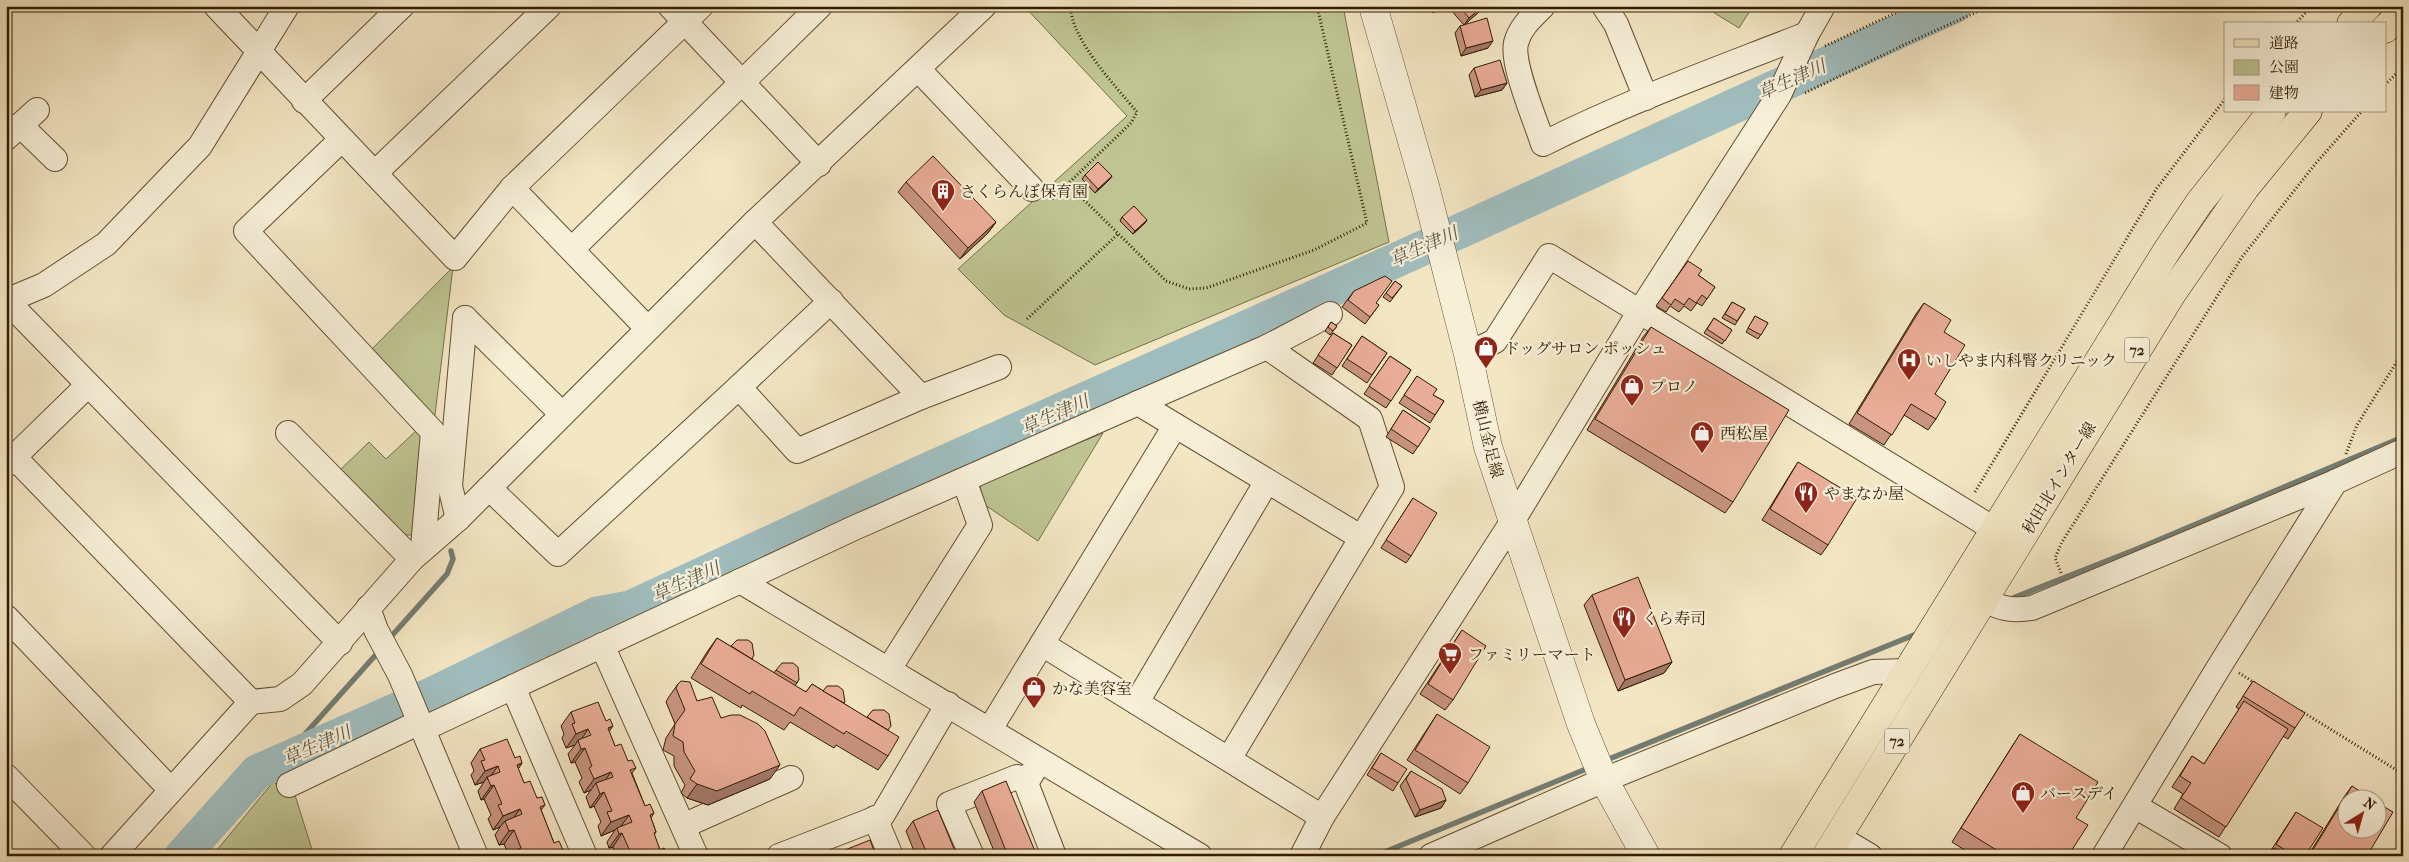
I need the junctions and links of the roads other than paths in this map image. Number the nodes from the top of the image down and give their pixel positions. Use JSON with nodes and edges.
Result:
{"nodes":[{"id":1,"x":216,"y":6,"type":"edge"},
{"id":2,"x":287,"y":6,"type":"edge"},
{"id":3,"x":402,"y":6,"type":"edge"},
{"id":4,"x":548,"y":6,"type":"edge"},
{"id":5,"x":701,"y":6,"type":"edge"},
{"id":6,"x":820,"y":6,"type":"edge"},
{"id":7,"x":984,"y":6,"type":"edge"},
{"id":8,"x":1373,"y":6,"type":"edge"},
{"id":9,"x":1543,"y":6,"type":"edge"},
{"id":10,"x":1604,"y":6,"type":"edge"},
{"id":11,"x":1823,"y":6,"type":"edge"},
{"id":12,"x":2368,"y":6,"type":"edge"},
{"id":13,"x":2403,"y":12,"type":"edge"},
{"id":14,"x":677,"y":14,"type":"edge"},
{"id":15,"x":2353,"y":22,"type":"edge"},
{"id":16,"x":2386,"y":28,"type":"edge"},
{"id":17,"x":1807,"y":34,"type":"junction"},
{"id":18,"x":258,"y":51,"type":"junction"},
{"id":19,"x":918,"y":69,"type":"junction"},
{"id":20,"x":741,"y":82,"type":"junction"},
{"id":21,"x":1646,"y":98,"type":"junction"},
{"id":22,"x":304,"y":101,"type":"junction"},
{"id":23,"x":2271,"y":112,"type":"edge"},
{"id":24,"x":2307,"y":112,"type":"edge"},
{"id":25,"x":21,"y":124,"type":"edge"},
{"id":26,"x":341,"y":140,"type":"junction"},
{"id":27,"x":55,"y":159,"type":"dead end"},
{"id":28,"x":819,"y":164,"type":"junction"},
{"id":29,"x":375,"y":173,"type":"junction"},
{"id":30,"x":512,"y":188,"type":"junction"},
{"id":31,"x":1032,"y":189,"type":"road end"},
{"id":32,"x":755,"y":222,"type":"junction"},
{"id":33,"x":572,"y":249,"type":"junction"},
{"id":34,"x":6,"y":301,"type":"edge"},
{"id":35,"x":831,"y":301,"type":"junction"},
{"id":36,"x":1640,"y":311,"type":"junction"},
{"id":37,"x":1330,"y":314,"type":"dead end"},
{"id":38,"x":647,"y":328,"type":"junction"},
{"id":39,"x":1267,"y":347,"type":"junction"},
{"id":40,"x":1468,"y":354,"type":"junction"},
{"id":41,"x":999,"y":367,"type":"dead end"},
{"id":42,"x":88,"y":384,"type":"junction"},
{"id":43,"x":739,"y":387,"type":"junction"},
{"id":44,"x":921,"y":397,"type":"junction"},
{"id":45,"x":1138,"y":403,"type":"junction"},
{"id":46,"x":562,"y":414,"type":"junction"},
{"id":47,"x":1175,"y":426,"type":"junction"},
{"id":48,"x":288,"y":433,"type":"dead end"},
{"id":49,"x":2403,"y":451,"type":"edge"},
{"id":50,"x":10,"y":461,"type":"edge"},
{"id":51,"x":964,"y":480,"type":"junction"},
{"id":52,"x":1267,"y":481,"type":"junction"},
{"id":53,"x":2335,"y":482,"type":"junction"},
{"id":54,"x":490,"y":488,"type":"junction"},
{"id":55,"x":458,"y":519,"type":"junction"},
{"id":56,"x":1512,"y":522,"type":"junction"},
{"id":57,"x":1994,"y":529,"type":"junction"},
{"id":58,"x":1362,"y":538,"type":"junction"},
{"id":59,"x":417,"y":553,"type":"junction"},
{"id":60,"x":740,"y":581,"type":"junction"},
{"id":61,"x":1989,"y":603,"type":"junction"},
{"id":62,"x":368,"y":608,"type":"junction"},
{"id":63,"x":6,"y":617,"type":"edge"},
{"id":64,"x":340,"y":643,"type":"junction"},
{"id":65,"x":1042,"y":644,"type":"junction"},
{"id":66,"x":602,"y":645,"type":"junction"},
{"id":67,"x":890,"y":669,"type":"junction"},
{"id":68,"x":1907,"y":671,"type":"junction"},
{"id":69,"x":513,"y":687,"type":"junction"},
{"id":70,"x":251,"y":702,"type":"junction"},
{"id":71,"x":1137,"y":702,"type":"junction"},
{"id":72,"x":948,"y":704,"type":"junction"},
{"id":73,"x":420,"y":723,"type":"junction"},
{"id":74,"x":990,"y":729,"type":"junction"},
{"id":75,"x":1229,"y":759,"type":"junction"},
{"id":76,"x":1035,"y":769,"type":"junction"},
{"id":77,"x":6,"y":776,"type":"edge"},
{"id":78,"x":791,"y":778,"type":"dead end"},
{"id":79,"x":1603,"y":779,"type":"junction"},
{"id":80,"x":289,"y":785,"type":"dead end"},
{"id":81,"x":171,"y":790,"type":"junction"},
{"id":82,"x":2135,"y":806,"type":"junction"},
{"id":83,"x":1322,"y":817,"type":"junction"},
{"id":84,"x":875,"y":818,"type":"junction"},
{"id":85,"x":683,"y":826,"type":"junction"},
{"id":86,"x":1832,"y":846,"type":"edge"},
{"id":87,"x":470,"y":854,"type":"edge"},
{"id":88,"x":84,"y":856,"type":"edge"},
{"id":89,"x":112,"y":856,"type":"edge"},
{"id":90,"x":585,"y":856,"type":"edge"},
{"id":91,"x":696,"y":856,"type":"edge"},
{"id":92,"x":779,"y":856,"type":"edge"},
{"id":93,"x":891,"y":856,"type":"edge"},
{"id":94,"x":972,"y":856,"type":"edge"},
{"id":95,"x":1054,"y":856,"type":"edge"},
{"id":96,"x":1200,"y":856,"type":"edge"},
{"id":97,"x":1302,"y":856,"type":"edge"},
{"id":98,"x":1432,"y":856,"type":"edge"},
{"id":99,"x":1646,"y":856,"type":"edge"},
{"id":100,"x":1793,"y":856,"type":"edge"},
{"id":101,"x":1870,"y":856,"type":"edge"},
{"id":102,"x":2104,"y":856,"type":"edge"},
{"id":103,"x":2220,"y":856,"type":"edge"}],
"edges":[{"from":1,"to":18,"type":"street"},
{"from":2,"to":18,"type":"street"},
{"from":3,"to":22,"type":"street"},
{"from":4,"to":29,"type":"street"},
{"from":5,"to":14,"type":"street"},
{"from":6,"to":20,"type":"street"},
{"from":7,"to":19,"type":"street"},
{"from":8,"to":40,"type":"street","name":"横山金足線"},
{"from":9,"to":21,"type":"street"},
{"from":10,"to":21,"type":"street"},
{"from":11,"to":17,"type":"street"},
{"from":12,"to":15,"type":"main road"},
{"from":13,"to":16,"type":"main road"},
{"from":14,"to":20,"type":"street"},
{"from":14,"to":30,"type":"street"},
{"from":17,"to":21,"type":"street"},
{"from":17,"to":36,"type":"street"},
{"from":18,"to":22,"type":"street"},
{"from":18,"to":34,"type":"street"},
{"from":19,"to":28,"type":"street"},
{"from":19,"to":31,"type":"street"},
{"from":20,"to":28,"type":"street"},
{"from":20,"to":33,"type":"street"},
{"from":22,"to":26,"type":"street"},
{"from":23,"to":57,"type":"main road","name":"秋田北インター線","number":"72"},
{"from":24,"to":61,"type":"main road","name":"秋田北インター線","number":"72"},
{"from":25,"to":27,"type":"street"},
{"from":26,"to":29,"type":"street"},
{"from":26,"to":59,"type":"street"},
{"from":28,"to":32,"type":"street"},
{"from":29,"to":30,"type":"street"},
{"from":30,"to":33,"type":"street"},
{"from":32,"to":35,"type":"street"},
{"from":32,"to":38,"type":"street"},
{"from":33,"to":38,"type":"street"},
{"from":34,"to":42,"type":"street"},
{"from":35,"to":43,"type":"street"},
{"from":35,"to":44,"type":"street"},
{"from":36,"to":40,"type":"street"},
{"from":36,"to":56,"type":"street"},
{"from":36,"to":57,"type":"street"},
{"from":37,"to":39,"type":"street"},
{"from":38,"to":46,"type":"street"},
{"from":39,"to":45,"type":"street"},
{"from":39,"to":58,"type":"street"},
{"from":40,"to":56,"type":"street","name":"横山金足線"},
{"from":41,"to":44,"type":"street"},
{"from":42,"to":50,"type":"street"},
{"from":42,"to":64,"type":"street"},
{"from":43,"to":44,"type":"street"},
{"from":43,"to":54,"type":"street"},
{"from":45,"to":47,"type":"street"},
{"from":45,"to":51,"type":"street"},
{"from":46,"to":54,"type":"street"},
{"from":46,"to":55,"type":"street"},
{"from":47,"to":52,"type":"street"},
{"from":47,"to":65,"type":"street"},
{"from":48,"to":59,"type":"street"},
{"from":49,"to":53,"type":"street"},
{"from":50,"to":70,"type":"street"},
{"from":51,"to":60,"type":"street"},
{"from":51,"to":67,"type":"street"},
{"from":52,"to":58,"type":"street"},
{"from":52,"to":71,"type":"street"},
{"from":53,"to":61,"type":"street"},
{"from":53,"to":82,"type":"street"},
{"from":54,"to":55,"type":"street"},
{"from":55,"to":59,"type":"street"},
{"from":56,"to":79,"type":"street","name":"横山金足線"},
{"from":56,"to":83,"type":"street"},
{"from":57,"to":68,"type":"main road","name":"秋田北インター線","number":"72"},
{"from":58,"to":75,"type":"street"},
{"from":59,"to":62,"type":"street"},
{"from":60,"to":66,"type":"street"},
{"from":60,"to":67,"type":"street"},
{"from":61,"to":86,"type":"main road","name":"秋田北インター線","number":"72"},
{"from":62,"to":64,"type":"street"},
{"from":62,"to":73,"type":"street"},
{"from":63,"to":81,"type":"street"},
{"from":64,"to":70,"type":"street"},
{"from":65,"to":71,"type":"street"},
{"from":65,"to":74,"type":"street"},
{"from":66,"to":69,"type":"street"},
{"from":66,"to":85,"type":"street"},
{"from":67,"to":72,"type":"street"},
{"from":68,"to":79,"type":"street"},
{"from":68,"to":100,"type":"main road","name":"秋田北インター線","number":"72"},
{"from":69,"to":73,"type":"street"},
{"from":69,"to":90,"type":"street"},
{"from":70,"to":81,"type":"street"},
{"from":71,"to":75,"type":"street"},
{"from":72,"to":74,"type":"street"},
{"from":72,"to":84,"type":"street"},
{"from":73,"to":80,"type":"street"},
{"from":73,"to":87,"type":"street"},
{"from":74,"to":76,"type":"street"},
{"from":75,"to":83,"type":"street"},
{"from":76,"to":94,"type":"street"},
{"from":76,"to":95,"type":"street"},
{"from":76,"to":96,"type":"street"},
{"from":77,"to":88,"type":"street"},
{"from":78,"to":85,"type":"street"},
{"from":79,"to":98,"type":"street"},
{"from":79,"to":99,"type":"street","name":"横山金足線"},
{"from":81,"to":89,"type":"street"},
{"from":82,"to":102,"type":"street"},
{"from":82,"to":103,"type":"street"},
{"from":83,"to":97,"type":"street"},
{"from":84,"to":92,"type":"street"},
{"from":84,"to":93,"type":"street"},
{"from":85,"to":91,"type":"street"},
{"from":86,"to":101,"type":"street"}]}
